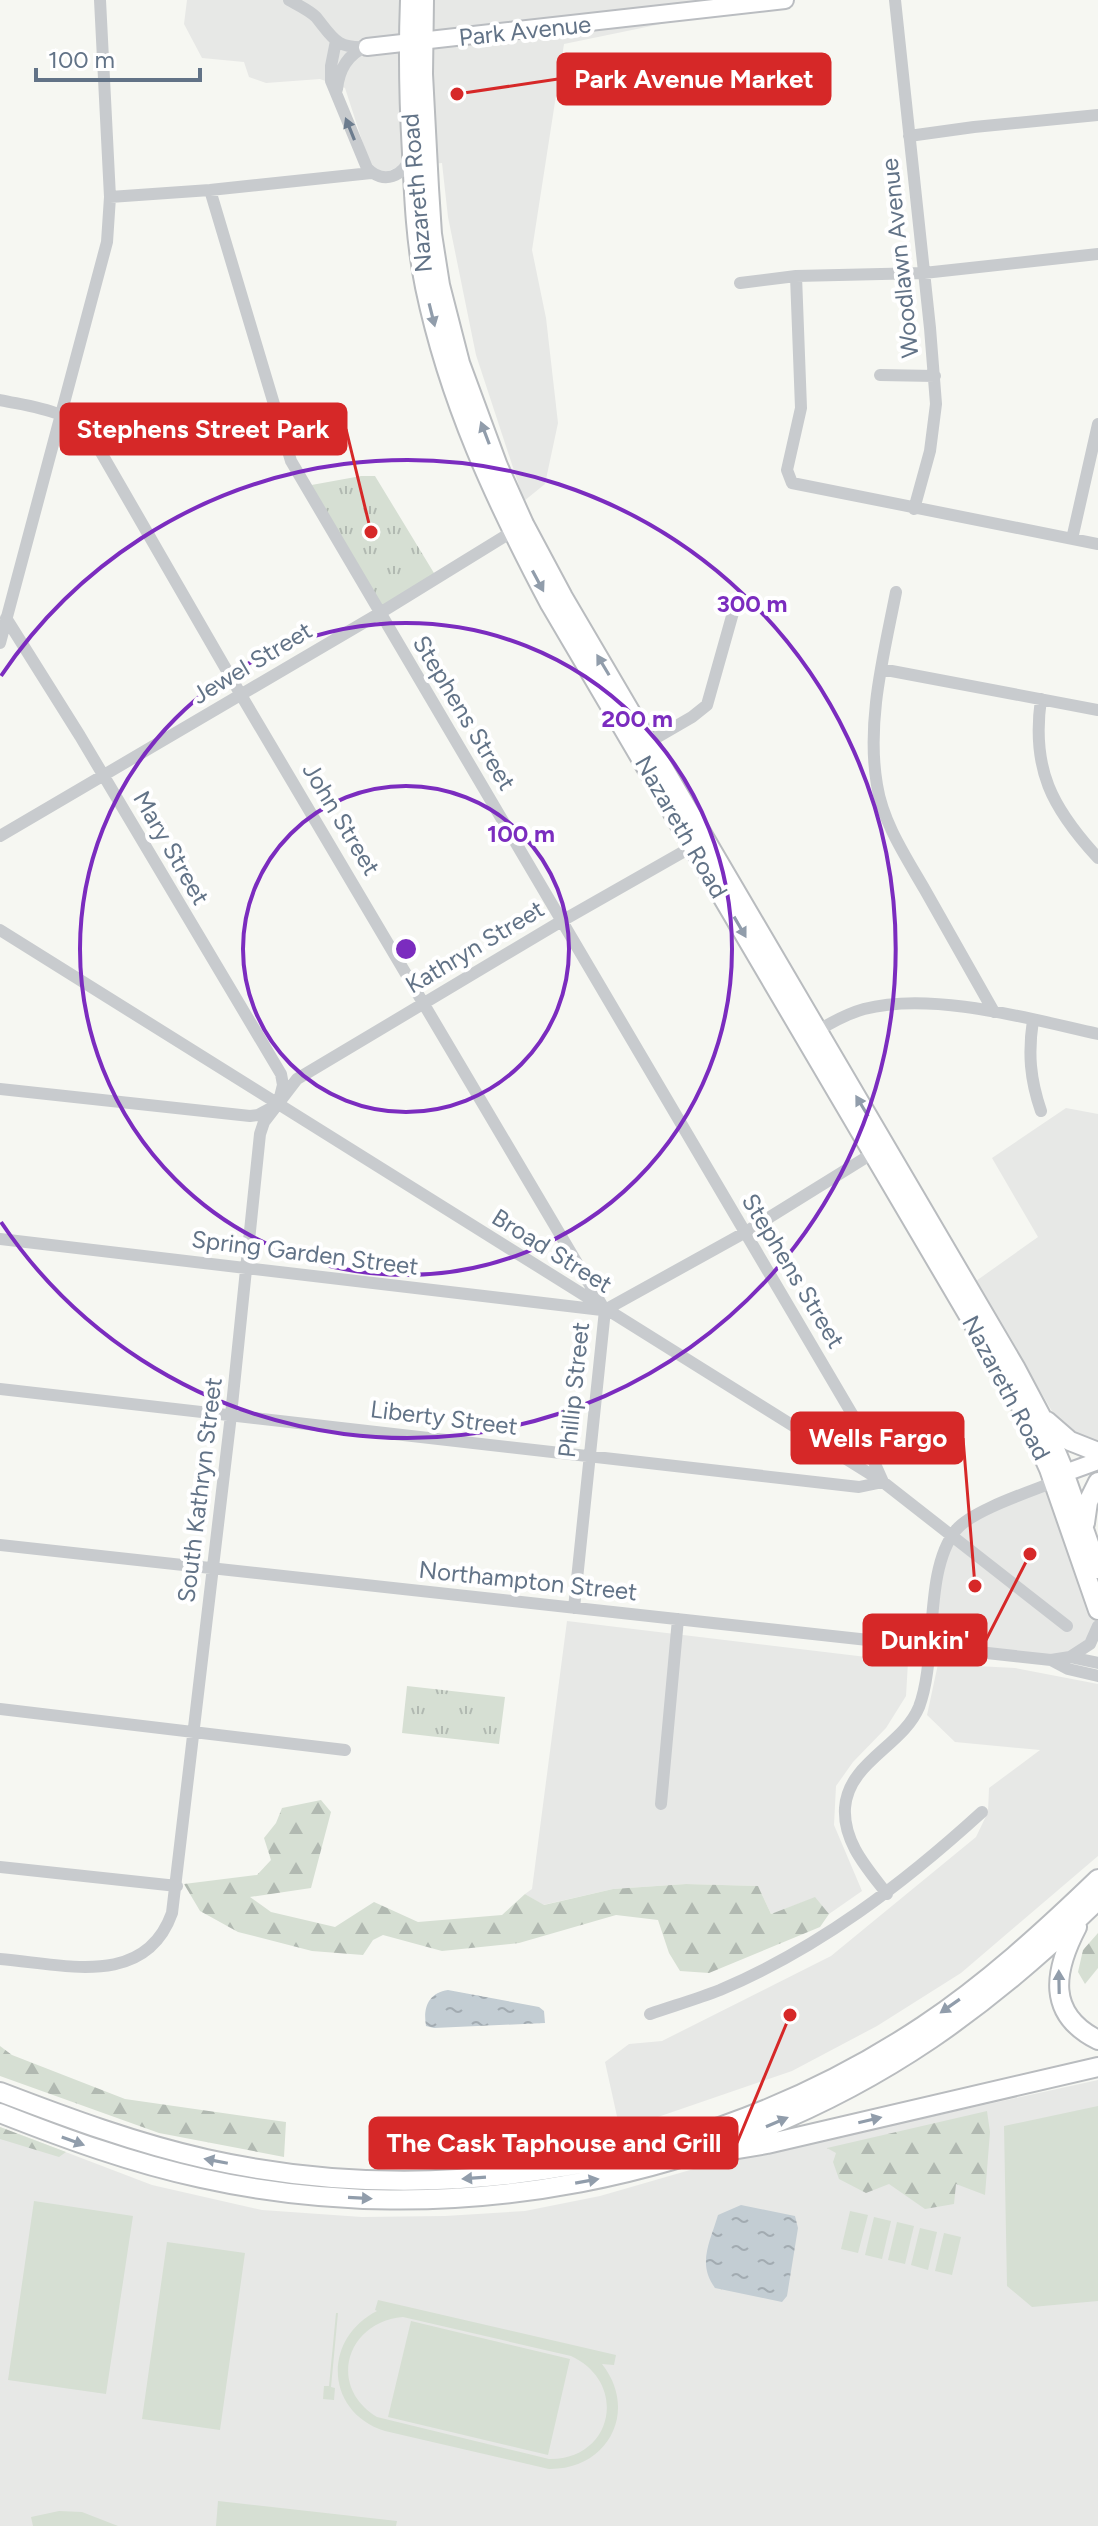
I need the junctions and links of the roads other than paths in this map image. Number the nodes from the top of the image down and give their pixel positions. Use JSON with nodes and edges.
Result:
{"nodes":[{"id":1,"x":100,"y":0,"type":"edge"},
{"id":2,"x":289,"y":0,"type":"edge"},
{"id":3,"x":410,"y":0,"type":"edge"},
{"id":4,"x":424,"y":0,"type":"edge"},
{"id":5,"x":785,"y":0,"type":"edge"},
{"id":6,"x":895,"y":0,"type":"edge"},
{"id":7,"x":336,"y":41,"type":"junction"},
{"id":8,"x":416,"y":42,"type":"junction"},
{"id":9,"x":367,"y":47,"type":"junction"},
{"id":10,"x":337,"y":96,"type":"junction"},
{"id":11,"x":1098,"y":115,"type":"edge"},
{"id":12,"x":909,"y":136,"type":"junction"},
{"id":13,"x":412,"y":150,"type":"junction"},
{"id":14,"x":371,"y":173,"type":"junction"},
{"id":15,"x":210,"y":190,"type":"junction"},
{"id":16,"x":110,"y":197,"type":"junction"},
{"id":17,"x":1098,"y":254,"type":"edge"},
{"id":18,"x":924,"y":273,"type":"junction"},
{"id":19,"x":796,"y":276,"type":"junction"},
{"id":20,"x":740,"y":283,"type":"dead end"},
{"id":21,"x":880,"y":375,"type":"dead end"},
{"id":22,"x":935,"y":376,"type":"junction"},
{"id":23,"x":0,"y":400,"type":"edge"},
{"id":24,"x":60,"y":413,"type":"junction"},
{"id":25,"x":1098,"y":424,"type":"edge"},
{"id":26,"x":914,"y":509,"type":"junction"},
{"id":27,"x":518,"y":528,"type":"junction"},
{"id":28,"x":1072,"y":539,"type":"junction"},
{"id":29,"x":1098,"y":544,"type":"edge"},
{"id":30,"x":896,"y":592,"type":"dead end"},
{"id":31,"x":736,"y":602,"type":"dead end"},
{"id":32,"x":380,"y":613,"type":"junction"},
{"id":33,"x":6,"y":618,"type":"junction"},
{"id":34,"x":0,"y":643,"type":"edge"},
{"id":35,"x":881,"y":669,"type":"junction"},
{"id":36,"x":241,"y":695,"type":"junction"},
{"id":37,"x":1041,"y":699,"type":"junction"},
{"id":38,"x":1098,"y":710,"type":"edge"},
{"id":39,"x":642,"y":746,"type":"junction"},
{"id":40,"x":103,"y":776,"type":"junction"},
{"id":41,"x":0,"y":836,"type":"edge"},
{"id":42,"x":699,"y":843,"type":"junction"},
{"id":43,"x":1098,"y":858,"type":"edge"},
{"id":44,"x":560,"y":922,"type":"junction"},
{"id":45,"x":0,"y":930,"type":"edge"},
{"id":46,"x":424,"y":1003,"type":"junction"},
{"id":47,"x":994,"y":1012,"type":"junction"},
{"id":48,"x":1033,"y":1020,"type":"junction"},
{"id":49,"x":811,"y":1034,"type":"junction"},
{"id":50,"x":1098,"y":1034,"type":"edge"},
{"id":51,"x":0,"y":1089,"type":"edge"},
{"id":52,"x":277,"y":1104,"type":"junction"},
{"id":53,"x":1041,"y":1111,"type":"dead end"},
{"id":54,"x":879,"y":1149,"type":"junction"},
{"id":55,"x":744,"y":1233,"type":"junction"},
{"id":56,"x":0,"y":1239,"type":"edge"},
{"id":57,"x":246,"y":1268,"type":"junction"},
{"id":58,"x":605,"y":1310,"type":"junction"},
{"id":59,"x":0,"y":1389,"type":"edge"},
{"id":60,"x":231,"y":1415,"type":"junction"},
{"id":61,"x":1041,"y":1416,"type":"junction"},
{"id":62,"x":1098,"y":1452,"type":"edge"},
{"id":63,"x":590,"y":1456,"type":"junction"},
{"id":64,"x":1098,"y":1461,"type":"edge"},
{"id":65,"x":1098,"y":1470,"type":"edge"},
{"id":66,"x":1062,"y":1479,"type":"junction"},
{"id":67,"x":883,"y":1482,"type":"junction"},
{"id":68,"x":1098,"y":1482,"type":"edge"},
{"id":69,"x":1084,"y":1530,"type":"junction"},
{"id":70,"x":952,"y":1536,"type":"junction"},
{"id":71,"x":0,"y":1545,"type":"edge"},
{"id":72,"x":213,"y":1569,"type":"junction"},
{"id":73,"x":1098,"y":1569,"type":"edge"},
{"id":74,"x":574,"y":1608,"type":"junction"},
{"id":75,"x":1098,"y":1610,"type":"edge"},
{"id":76,"x":678,"y":1619,"type":"junction"},
{"id":77,"x":1067,"y":1626,"type":"dead end"},
{"id":78,"x":1098,"y":1626,"type":"edge"},
{"id":79,"x":930,"y":1646,"type":"junction"},
{"id":80,"x":1070,"y":1657,"type":"junction"},
{"id":81,"x":1051,"y":1660,"type":"junction"},
{"id":82,"x":1098,"y":1663,"type":"edge"},
{"id":83,"x":1098,"y":1676,"type":"edge"},
{"id":84,"x":0,"y":1709,"type":"edge"},
{"id":85,"x":194,"y":1732,"type":"junction"},
{"id":86,"x":345,"y":1750,"type":"dead end"},
{"id":87,"x":661,"y":1804,"type":"dead end"},
{"id":88,"x":982,"y":1812,"type":"dead end"},
{"id":89,"x":0,"y":1867,"type":"edge"},
{"id":90,"x":1098,"y":1879,"type":"edge"},
{"id":91,"x":177,"y":1886,"type":"junction"},
{"id":92,"x":887,"y":1894,"type":"junction"},
{"id":93,"x":1098,"y":1900,"type":"edge"},
{"id":94,"x":1084,"y":1913,"type":"junction"},
{"id":95,"x":0,"y":1959,"type":"edge"},
{"id":96,"x":650,"y":2014,"type":"dead end"},
{"id":97,"x":1098,"y":2040,"type":"edge"},
{"id":98,"x":1098,"y":2067,"type":"edge"},
{"id":99,"x":0,"y":2092,"type":"edge"},
{"id":100,"x":0,"y":2113,"type":"edge"},
{"id":101,"x":678,"y":2159,"type":"junction"}],
"edges":[{"from":1,"to":16,"type":"street"},
{"from":2,"to":7,"type":"street"},
{"from":3,"to":8,"type":"highway","name":"Nazareth Road"},
{"from":4,"to":8,"type":"highway","name":"Nazareth Road"},
{"from":5,"to":8,"type":"main road","name":"Park Avenue"},
{"from":6,"to":12,"type":"street","name":"Woodlawn Avenue"},
{"from":7,"to":9,"type":"street"},
{"from":7,"to":10,"type":"street"},
{"from":8,"to":9,"type":"main road","name":"Park Avenue"},
{"from":8,"to":13,"type":"highway","name":"Nazareth Road"},
{"from":27,"to":8,"type":"highway","name":"Nazareth Road","one_way":true},
{"from":9,"to":10,"type":"street"},
{"from":14,"to":10,"type":"street","one_way":true},
{"from":11,"to":12,"type":"street"},
{"from":12,"to":18,"type":"street","name":"Woodlawn Avenue"},
{"from":13,"to":14,"type":"street"},
{"from":13,"to":27,"type":"highway","name":"Nazareth Road","one_way":true},
{"from":14,"to":15,"type":"street"},
{"from":15,"to":16,"type":"street"},
{"from":15,"to":32,"type":"street","name":"Stephens Street"},
{"from":16,"to":24,"type":"street"},
{"from":17,"to":18,"type":"street"},
{"from":18,"to":19,"type":"street"},
{"from":18,"to":22,"type":"street","name":"Woodlawn Avenue"},
{"from":19,"to":20,"type":"street"},
{"from":19,"to":26,"type":"street"},
{"from":21,"to":22,"type":"street"},
{"from":22,"to":26,"type":"street","name":"Woodlawn Avenue"},
{"from":23,"to":24,"type":"street","name":"John Street"},
{"from":24,"to":33,"type":"street"},
{"from":24,"to":36,"type":"street","name":"John Street"},
{"from":25,"to":28,"type":"street"},
{"from":26,"to":28,"type":"street"},
{"from":27,"to":32,"type":"street","name":"Jewel Street"},
{"from":27,"to":39,"type":"highway","name":"Nazareth Road"},
{"from":28,"to":29,"type":"street"},
{"from":30,"to":35,"type":"street"},
{"from":31,"to":39,"type":"street"},
{"from":32,"to":36,"type":"street","name":"Jewel Street"},
{"from":32,"to":44,"type":"street","name":"Stephens Street"},
{"from":33,"to":34,"type":"street"},
{"from":33,"to":40,"type":"street","name":"Mary Street"},
{"from":35,"to":37,"type":"street"},
{"from":35,"to":47,"type":"street"},
{"from":36,"to":40,"type":"street","name":"Jewel Street"},
{"from":36,"to":46,"type":"street","name":"John Street"},
{"from":37,"to":38,"type":"street"},
{"from":37,"to":43,"type":"street"},
{"from":39,"to":42,"type":"highway","name":"Nazareth Road"},
{"from":40,"to":41,"type":"street","name":"Jewel Street"},
{"from":40,"to":52,"type":"street","name":"Mary Street"},
{"from":42,"to":44,"type":"street","name":"Kathryn Street"},
{"from":42,"to":49,"type":"highway","name":"Nazareth Road"},
{"from":44,"to":46,"type":"street","name":"Kathryn Street"},
{"from":44,"to":55,"type":"street","name":"Stephens Street"},
{"from":45,"to":52,"type":"street","name":"Broad Street"},
{"from":46,"to":52,"type":"street","name":"Kathryn Street"},
{"from":46,"to":58,"type":"street","name":"John Street"},
{"from":47,"to":48,"type":"street"},
{"from":47,"to":49,"type":"street"},
{"from":48,"to":50,"type":"street"},
{"from":48,"to":53,"type":"street"},
{"from":49,"to":54,"type":"highway","name":"Nazareth Road"},
{"from":51,"to":52,"type":"street"},
{"from":52,"to":57,"type":"street","name":"South Kathryn Street"},
{"from":52,"to":58,"type":"street","name":"Broad Street"},
{"from":54,"to":55,"type":"street","name":"Phillip Street"},
{"from":54,"to":61,"type":"highway","name":"Nazareth Road"},
{"from":54,"to":66,"type":"highway","name":"Nazareth Road"},
{"from":55,"to":58,"type":"street","name":"Phillip Street"},
{"from":55,"to":67,"type":"street","name":"Stephens Street"},
{"from":56,"to":57,"type":"street","name":"Spring Garden Street"},
{"from":57,"to":58,"type":"street","name":"Spring Garden Street"},
{"from":57,"to":60,"type":"street","name":"South Kathryn Street"},
{"from":58,"to":63,"type":"street","name":"Phillip Street"},
{"from":58,"to":67,"type":"street","name":"Broad Street"},
{"from":59,"to":60,"type":"street","name":"Liberty Street"},
{"from":60,"to":63,"type":"street","name":"Liberty Street"},
{"from":60,"to":72,"type":"street","name":"South Kathryn Street"},
{"from":61,"to":62,"type":"highway"},
{"from":61,"to":66,"type":"highway","name":"Nazareth Road"},
{"from":63,"to":67,"type":"street","name":"Liberty Street"},
{"from":63,"to":74,"type":"street","name":"Phillip Street"},
{"from":64,"to":66,"type":"main road"},
{"from":65,"to":66,"type":"main road"},
{"from":66,"to":69,"type":"highway","name":"Nazareth Road"},
{"from":66,"to":70,"type":"street"},
{"from":66,"to":75,"type":"highway","name":"Nazareth Road"},
{"from":67,"to":70,"type":"street","name":"Broad Street"},
{"from":68,"to":69,"type":"highway"},
{"from":69,"to":73,"type":"highway","name":"Nazareth Road"},
{"from":70,"to":77,"type":"street","name":"Broad Street"},
{"from":70,"to":79,"type":"street"},
{"from":71,"to":72,"type":"street","name":"Northampton Street"},
{"from":72,"to":74,"type":"street","name":"Northampton Street"},
{"from":72,"to":85,"type":"street","name":"South Kathryn Street"},
{"from":74,"to":76,"type":"street","name":"Northampton Street"},
{"from":76,"to":79,"type":"street","name":"Northampton Street"},
{"from":76,"to":87,"type":"street"},
{"from":78,"to":80,"type":"street"},
{"from":79,"to":81,"type":"street","name":"Northampton Street"},
{"from":79,"to":92,"type":"street"},
{"from":80,"to":81,"type":"street","name":"Northampton Street"},
{"from":80,"to":82,"type":"street","name":"Northampton Street"},
{"from":81,"to":83,"type":"street","name":"Northampton Street"},
{"from":84,"to":85,"type":"street"},
{"from":85,"to":86,"type":"street"},
{"from":85,"to":91,"type":"street","name":"South Kathryn Street"},
{"from":88,"to":92,"type":"street"},
{"from":89,"to":91,"type":"street"},
{"from":90,"to":99,"type":"highway","one_way":true},
{"from":91,"to":95,"type":"street","name":"South Kathryn Street"},
{"from":92,"to":96,"type":"street"},
{"from":93,"to":94,"type":"highway"},
{"from":97,"to":94,"type":"highway","one_way":true},
{"from":101,"to":94,"type":"highway","one_way":true},
{"from":101,"to":98,"type":"highway","one_way":true},
{"from":100,"to":101,"type":"highway","one_way":true}]}
